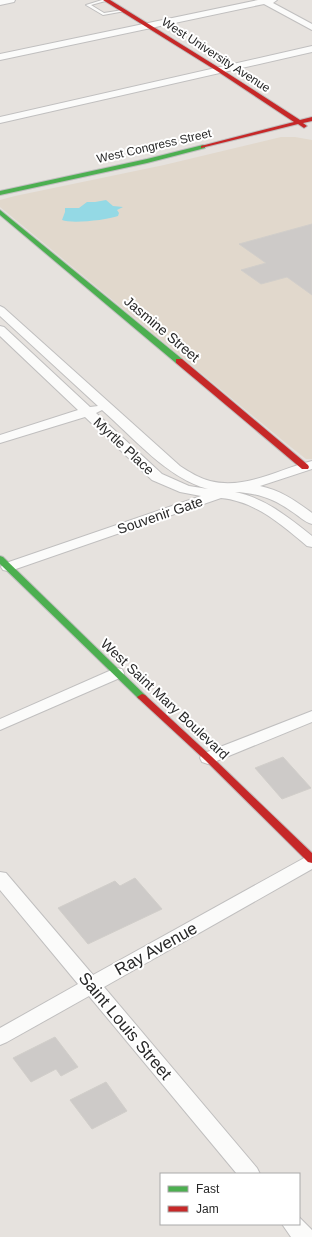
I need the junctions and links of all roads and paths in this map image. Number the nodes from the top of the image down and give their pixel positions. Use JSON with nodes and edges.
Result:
{"nodes":[{"id":1,"x":12,"y":0,"type":"edge"},
{"id":2,"x":106,"y":0,"type":"edge"},
{"id":3,"x":267,"y":0,"type":"edge"},
{"id":4,"x":0,"y":2,"type":"edge"},
{"id":5,"x":123,"y":11,"type":"junction"},
{"id":6,"x":148,"y":26,"type":"junction"},
{"id":7,"x":312,"y":27,"type":"edge"},
{"id":8,"x":312,"y":49,"type":"edge"},
{"id":9,"x":0,"y":57,"type":"edge"},
{"id":10,"x":219,"y":70,"type":"junction"},
{"id":11,"x":312,"y":119,"type":"edge"},
{"id":12,"x":0,"y":120,"type":"edge"},
{"id":13,"x":297,"y":122,"type":"junction"},
{"id":14,"x":312,"y":131,"type":"edge"},
{"id":15,"x":0,"y":193,"type":"edge"},
{"id":16,"x":0,"y":212,"type":"edge"},
{"id":17,"x":0,"y":310,"type":"edge"},
{"id":18,"x":16,"y":325,"type":"junction"},
{"id":19,"x":0,"y":330,"type":"edge"},
{"id":20,"x":106,"y":406,"type":"junction"},
{"id":21,"x":88,"y":412,"type":"junction"},
{"id":22,"x":0,"y":438,"type":"edge"},
{"id":23,"x":309,"y":466,"type":"edge"},
{"id":24,"x":244,"y":487,"type":"junction"},
{"id":25,"x":224,"y":493,"type":"junction"},
{"id":26,"x":312,"y":520,"type":"edge"},
{"id":27,"x":312,"y":542,"type":"edge"},
{"id":28,"x":4,"y":563,"type":"edge"},
{"id":29,"x":116,"y":673,"type":"junction"},
{"id":30,"x":312,"y":716,"type":"edge"},
{"id":31,"x":0,"y":725,"type":"edge"},
{"id":32,"x":208,"y":758,"type":"junction"},
{"id":33,"x":312,"y":860,"type":"edge"},
{"id":34,"x":0,"y":878,"type":"edge"},
{"id":35,"x":91,"y":986,"type":"junction"},
{"id":36,"x":0,"y":1037,"type":"edge"},
{"id":37,"x":249,"y":1173,"type":"edge"},
{"id":38,"x":294,"y":1225,"type":"edge"},
{"id":39,"x":304,"y":1237,"type":"edge"}],
"edges":[{"from":1,"to":4,"type":"street"},
{"from":2,"to":5,"type":"street","name":"West University Avenue"},
{"from":2,"to":5,"type":"lane"},
{"from":3,"to":6,"type":"street"},
{"from":3,"to":7,"type":"street"},
{"from":5,"to":6,"type":"street","name":"West University Avenue"},
{"from":6,"to":9,"type":"street"},
{"from":6,"to":10,"type":"street","name":"West University Avenue"},
{"from":8,"to":10,"type":"street"},
{"from":10,"to":12,"type":"street"},
{"from":10,"to":13,"type":"street","name":"West University Avenue"},
{"from":11,"to":13,"type":"street","name":"West Congress Street"},
{"from":13,"to":14,"type":"street","name":"West University Avenue"},
{"from":13,"to":15,"type":"street","name":"West Congress Street"},
{"from":16,"to":23,"type":"street","name":"Jasmine Street"},
{"from":17,"to":18,"type":"street","name":"Myrtle Place"},
{"from":18,"to":19,"type":"street"},
{"from":18,"to":20,"type":"street","name":"Myrtle Place"},
{"from":19,"to":21,"type":"street","name":"Myrtle Place"},
{"from":20,"to":21,"type":"street"},
{"from":20,"to":24,"type":"street","name":"Myrtle Place"},
{"from":21,"to":22,"type":"street"},
{"from":21,"to":25,"type":"street","name":"Myrtle Place"},
{"from":23,"to":24,"type":"street","name":"Souvenir Gate"},
{"from":24,"to":25,"type":"street","name":"Souvenir Gate"},
{"from":24,"to":26,"type":"street","name":"Myrtle Place"},
{"from":25,"to":27,"type":"street","name":"Myrtle Place"},
{"from":25,"to":28,"type":"street","name":"Souvenir Gate"},
{"from":28,"to":29,"type":"street","name":"West Saint Mary Boulevard"},
{"from":29,"to":31,"type":"street"},
{"from":29,"to":32,"type":"street","name":"West Saint Mary Boulevard"},
{"from":30,"to":32,"type":"street"},
{"from":32,"to":33,"type":"street","name":"West Saint Mary Boulevard"},
{"from":33,"to":35,"type":"street","name":"Ray Avenue"},
{"from":34,"to":35,"type":"street","name":"Saint Louis Street"},
{"from":35,"to":36,"type":"street","name":"Ray Avenue"},
{"from":35,"to":37,"type":"street","name":"Saint Louis Street"},
{"from":38,"to":39,"type":"street"}]}
